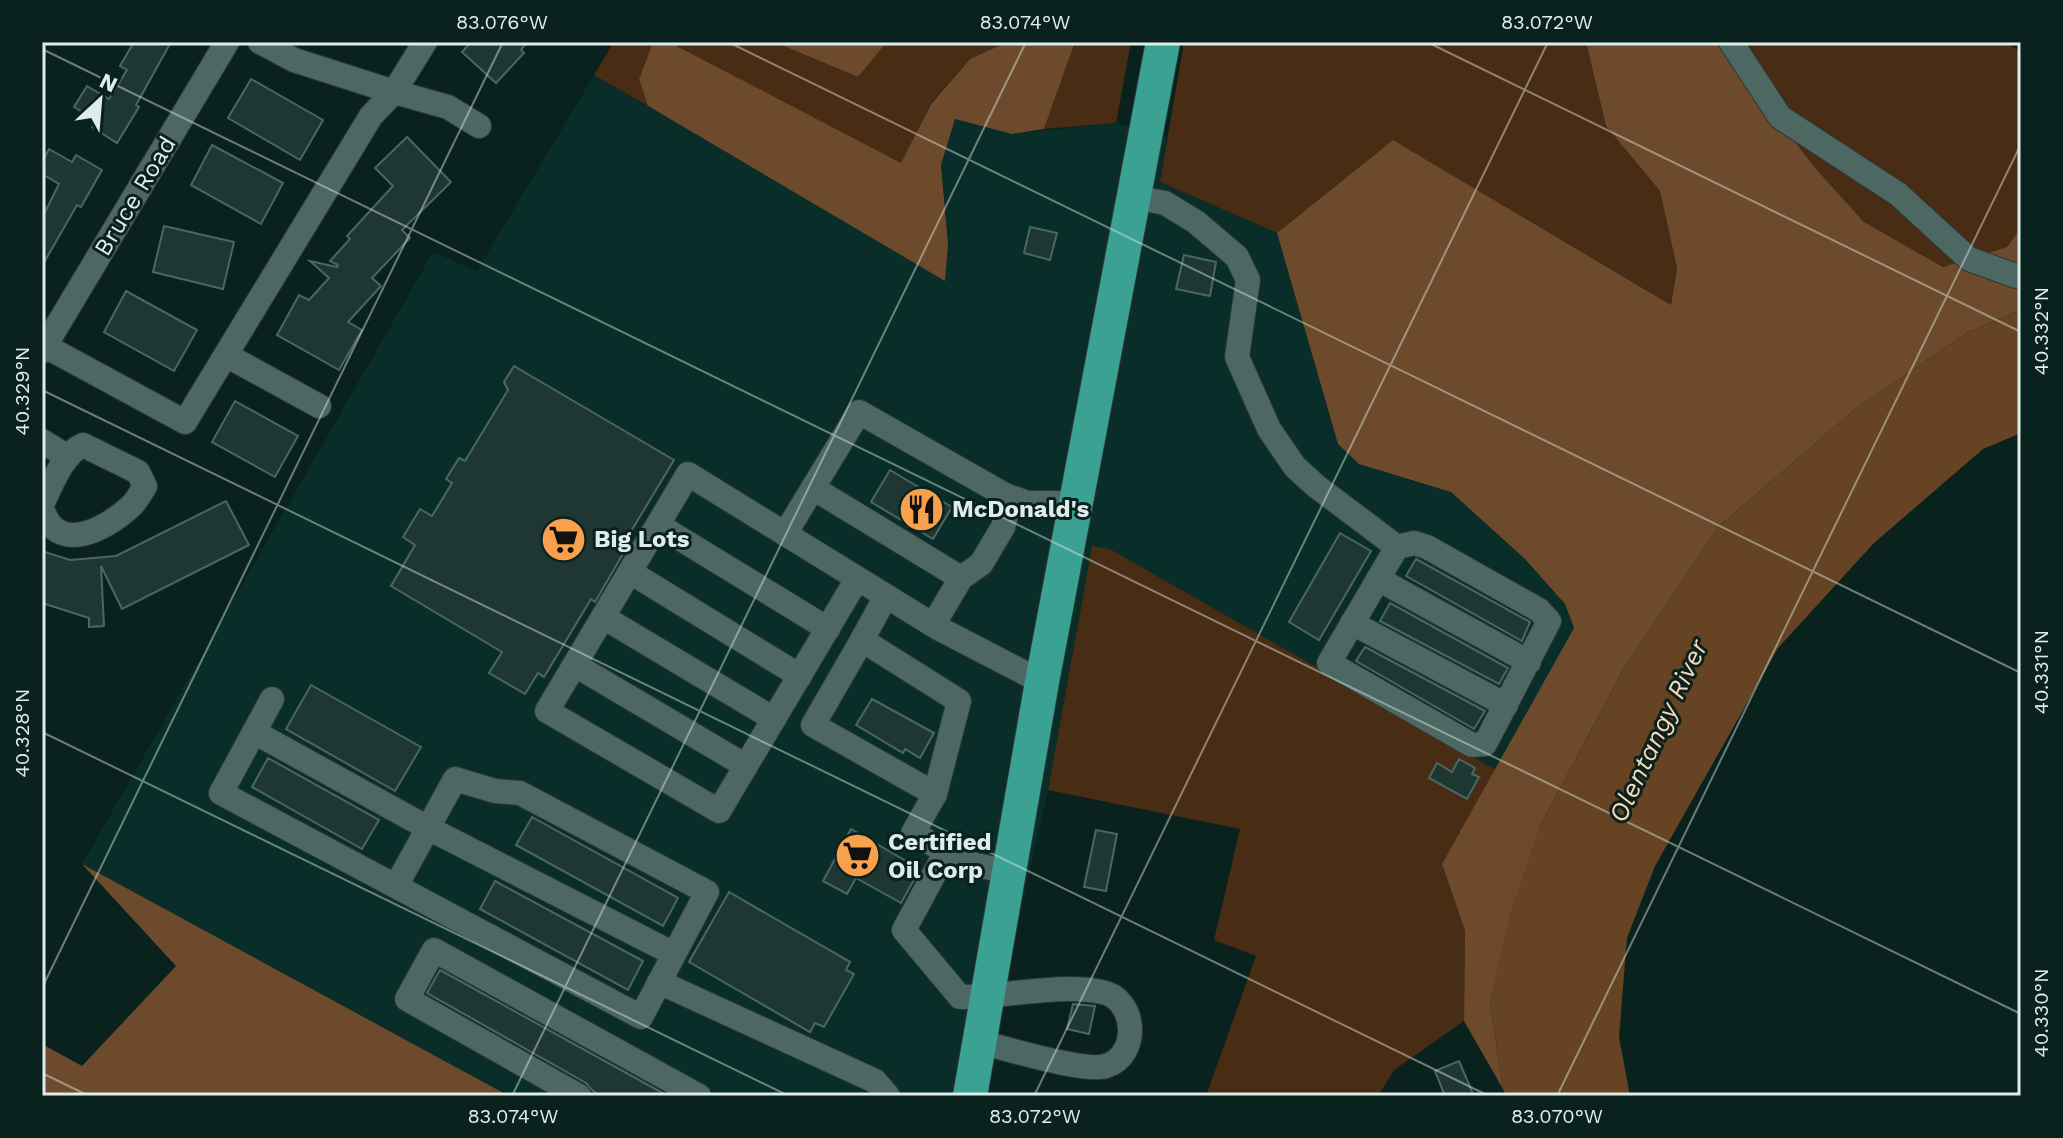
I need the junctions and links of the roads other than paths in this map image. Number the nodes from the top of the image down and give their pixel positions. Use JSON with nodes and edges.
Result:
{"nodes":[{"id":1,"x":227,"y":42,"type":"edge"},
{"id":2,"x":260,"y":42,"type":"edge"},
{"id":3,"x":425,"y":42,"type":"edge"},
{"id":4,"x":1163,"y":42,"type":"edge"},
{"id":5,"x":1731,"y":42,"type":"edge"},
{"id":6,"x":394,"y":92,"type":"junction"},
{"id":7,"x":479,"y":126,"type":"dead end"},
{"id":8,"x":1133,"y":197,"type":"junction"},
{"id":9,"x":2021,"y":274,"type":"edge"},
{"id":10,"x":44,"y":348,"type":"edge"},
{"id":11,"x":226,"y":355,"type":"junction"},
{"id":12,"x":319,"y":406,"type":"dead end"},
{"id":13,"x":42,"y":441,"type":"edge"},
{"id":14,"x":68,"y":457,"type":"junction"},
{"id":15,"x":813,"y":488,"type":"junction"},
{"id":16,"x":1005,"y":495,"type":"junction"},
{"id":17,"x":1076,"y":503,"type":"junction"},
{"id":18,"x":42,"y":506,"type":"edge"},
{"id":19,"x":658,"y":525,"type":"junction"},
{"id":20,"x":785,"y":534,"type":"junction"},
{"id":21,"x":1397,"y":547,"type":"junction"},
{"id":22,"x":630,"y":572,"type":"junction"},
{"id":23,"x":961,"y":578,"type":"junction"},
{"id":24,"x":857,"y":579,"type":"junction"},
{"id":25,"x":1378,"y":579,"type":"junction"},
{"id":26,"x":886,"y":596,"type":"junction"},
{"id":27,"x":603,"y":617,"type":"junction"},
{"id":28,"x":1352,"y":623,"type":"junction"},
{"id":29,"x":933,"y":625,"type":"junction"},
{"id":30,"x":828,"y":629,"type":"junction"},
{"id":31,"x":862,"y":640,"type":"junction"},
{"id":32,"x":1529,"y":662,"type":"junction"},
{"id":33,"x":575,"y":665,"type":"junction"},
{"id":34,"x":800,"y":676,"type":"junction"},
{"id":35,"x":1042,"y":682,"type":"junction"},
{"id":36,"x":272,"y":699,"type":"dead end"},
{"id":37,"x":1506,"y":705,"type":"junction"},
{"id":38,"x":774,"y":719,"type":"junction"},
{"id":39,"x":254,"y":732,"type":"junction"},
{"id":40,"x":746,"y":766,"type":"junction"},
{"id":41,"x":935,"y":794,"type":"junction"},
{"id":42,"x":428,"y":828,"type":"junction"},
{"id":43,"x":946,"y":852,"type":"junction"},
{"id":44,"x":1010,"y":872,"type":"junction"},
{"id":45,"x":396,"y":886,"type":"junction"},
{"id":46,"x":674,"y":954,"type":"junction"},
{"id":47,"x":659,"y":982,"type":"junction"},
{"id":48,"x":988,"y":997,"type":"junction"},
{"id":49,"x":979,"y":1042,"type":"junction"},
{"id":50,"x":579,"y":1096,"type":"edge"},
{"id":51,"x":699,"y":1096,"type":"edge"},
{"id":52,"x":888,"y":1096,"type":"edge"},
{"id":53,"x":970,"y":1096,"type":"edge"}],
"edges":[{"from":1,"to":10,"type":"street","name":"Bruce Road"},
{"from":2,"to":6,"type":"street"},
{"from":3,"to":6,"type":"street"},
{"from":4,"to":8,"type":"highway"},
{"from":5,"to":9,"type":"street"},
{"from":6,"to":7,"type":"street"},
{"from":6,"to":11,"type":"street"},
{"from":8,"to":17,"type":"highway"},
{"from":8,"to":21,"type":"street"},
{"from":10,"to":11,"type":"street"},
{"from":11,"to":12,"type":"street"},
{"from":13,"to":14,"type":"street"},
{"from":14,"to":18,"type":"street"},
{"from":14,"to":18,"type":"street"},
{"from":15,"to":16,"type":"street"},
{"from":15,"to":20,"type":"street"},
{"from":15,"to":23,"type":"street"},
{"from":16,"to":17,"type":"street"},
{"from":16,"to":23,"type":"street"},
{"from":17,"to":35,"type":"highway"},
{"from":19,"to":20,"type":"street"},
{"from":19,"to":22,"type":"street"},
{"from":19,"to":30,"type":"street"},
{"from":20,"to":24,"type":"street"},
{"from":21,"to":25,"type":"street"},
{"from":21,"to":32,"type":"street"},
{"from":22,"to":27,"type":"street"},
{"from":22,"to":34,"type":"street"},
{"from":23,"to":29,"type":"street"},
{"from":24,"to":26,"type":"street"},
{"from":24,"to":30,"type":"street"},
{"from":25,"to":28,"type":"street"},
{"from":25,"to":32,"type":"street"},
{"from":26,"to":29,"type":"street"},
{"from":26,"to":31,"type":"street"},
{"from":27,"to":33,"type":"street"},
{"from":27,"to":38,"type":"street"},
{"from":28,"to":37,"type":"street"},
{"from":28,"to":37,"type":"street"},
{"from":29,"to":35,"type":"street"},
{"from":30,"to":34,"type":"street"},
{"from":31,"to":41,"type":"street"},
{"from":31,"to":41,"type":"street"},
{"from":32,"to":37,"type":"street"},
{"from":33,"to":40,"type":"street"},
{"from":33,"to":40,"type":"street"},
{"from":34,"to":38,"type":"street"},
{"from":35,"to":44,"type":"highway"},
{"from":36,"to":39,"type":"street"},
{"from":38,"to":40,"type":"street"},
{"from":39,"to":42,"type":"street"},
{"from":39,"to":45,"type":"street"},
{"from":41,"to":43,"type":"street"},
{"from":42,"to":45,"type":"street"},
{"from":42,"to":46,"type":"street"},
{"from":42,"to":46,"type":"street"},
{"from":43,"to":44,"type":"street"},
{"from":43,"to":48,"type":"street"},
{"from":44,"to":48,"type":"highway"},
{"from":45,"to":47,"type":"street"},
{"from":46,"to":47,"type":"street"},
{"from":47,"to":52,"type":"street"},
{"from":48,"to":49,"type":"highway"},
{"from":48,"to":49,"type":"street"},
{"from":49,"to":53,"type":"highway"},
{"from":50,"to":51,"type":"street"}]}
